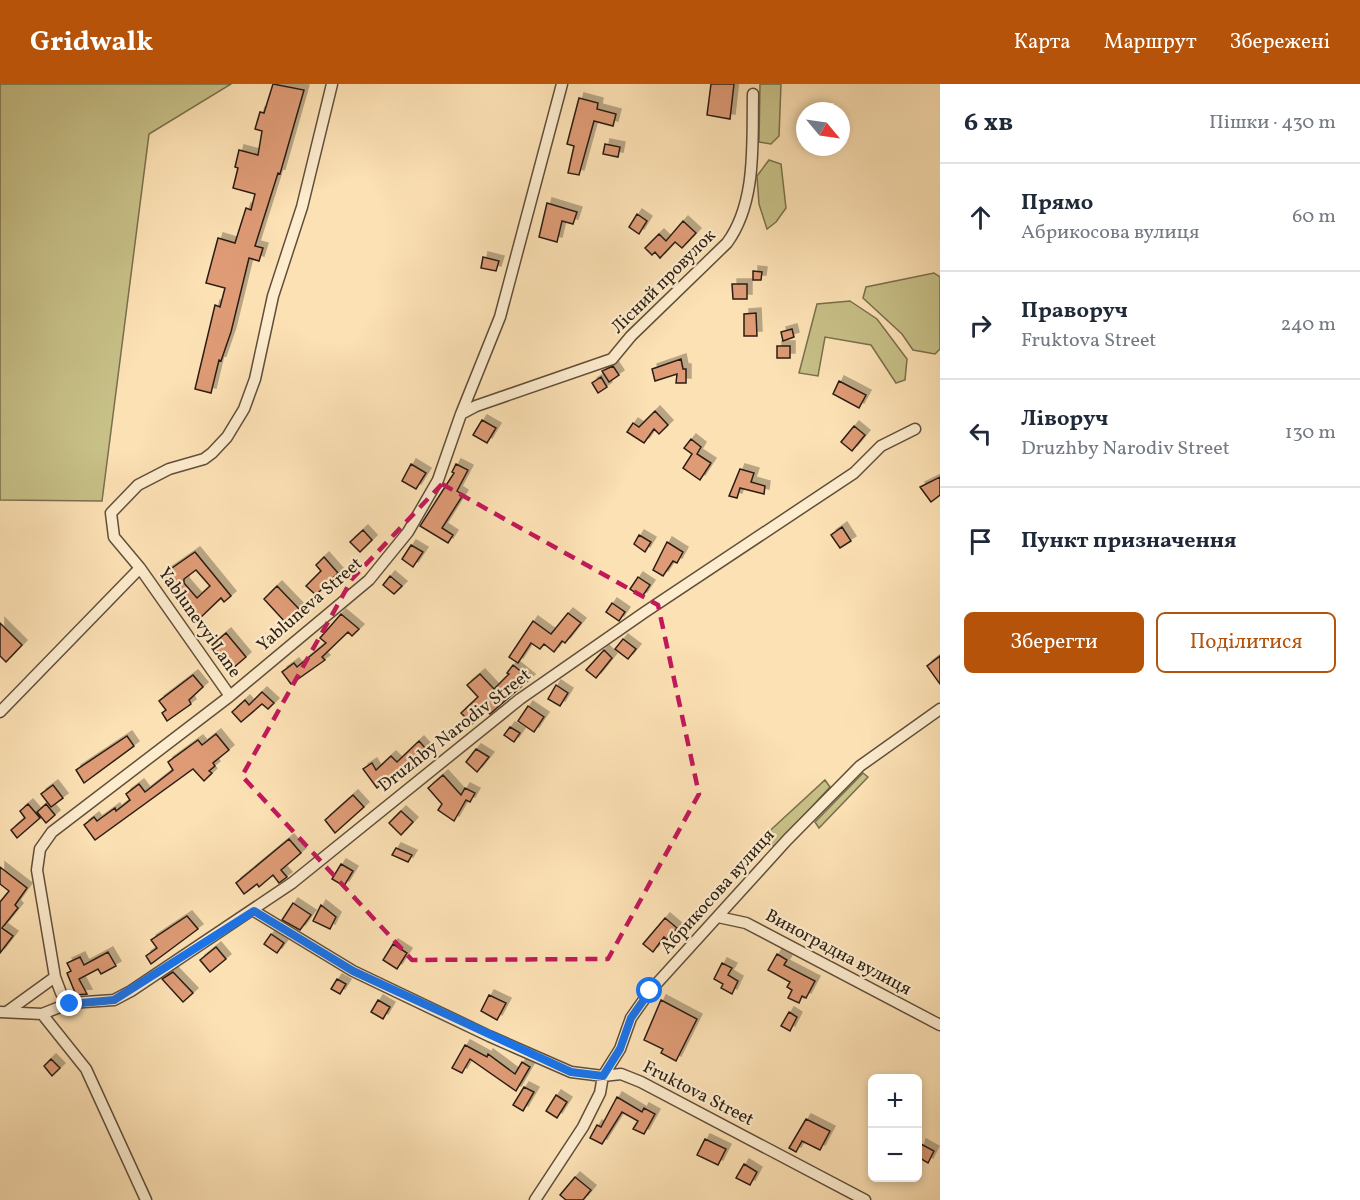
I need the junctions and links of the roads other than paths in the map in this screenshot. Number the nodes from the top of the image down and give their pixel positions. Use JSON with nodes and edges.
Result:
{"nodes":[{"id":1,"x":332,"y":84,"type":"edge"},
{"id":2,"x":562,"y":84,"type":"edge"},
{"id":3,"x":753,"y":94,"type":"dead end"},
{"id":4,"x":461,"y":414,"type":"junction"},
{"id":5,"x":915,"y":429,"type":"dead end"},
{"id":6,"x":140,"y":568,"type":"junction"},
{"id":7,"x":230,"y":696,"type":"junction"},
{"id":8,"x":940,"y":709,"type":"edge"},
{"id":9,"x":0,"y":712,"type":"edge"},
{"id":10,"x":254,"y":911,"type":"junction"},
{"id":11,"x":718,"y":918,"type":"junction"},
{"id":12,"x":55,"y":977,"type":"junction"},
{"id":13,"x":70,"y":1004,"type":"junction"},
{"id":14,"x":4,"y":1012,"type":"edge"},
{"id":15,"x":42,"y":1014,"type":"junction"},
{"id":16,"x":940,"y":1025,"type":"edge"},
{"id":17,"x":603,"y":1076,"type":"junction"},
{"id":18,"x":146,"y":1200,"type":"edge"},
{"id":19,"x":535,"y":1200,"type":"edge"},
{"id":20,"x":865,"y":1200,"type":"edge"}],
"edges":[{"from":1,"to":6,"type":"street","name":"Yablunevyi Lane"},
{"from":2,"to":4,"type":"street","name":"Yabluneva Street"},
{"from":3,"to":4,"type":"street","name":"Лісний провулок"},
{"from":4,"to":7,"type":"street","name":"Yabluneva Street"},
{"from":5,"to":10,"type":"street","name":"Druzhby Narodiv Street"},
{"from":6,"to":7,"type":"street","name":"Yablunevyi Lane"},
{"from":6,"to":9,"type":"street"},
{"from":7,"to":12,"type":"street","name":"Yabluneva Street"},
{"from":8,"to":11,"type":"street","name":"Абрикосова вулиця"},
{"from":10,"to":13,"type":"street","name":"Druzhby Narodiv Street"},
{"from":10,"to":17,"type":"street","name":"Fruktova Street"},
{"from":11,"to":16,"type":"street","name":"Виноградна вулиця"},
{"from":11,"to":17,"type":"street","name":"Абрикосова вулиця"},
{"from":12,"to":13,"type":"street","name":"Yabluneva Street"},
{"from":12,"to":14,"type":"street"},
{"from":13,"to":15,"type":"street","name":"Druzhby Narodiv Street"},
{"from":14,"to":15,"type":"street","name":"Druzhby Narodiv Street"},
{"from":15,"to":18,"type":"street"},
{"from":17,"to":19,"type":"street","name":"Абрикосова вулиця"},
{"from":17,"to":20,"type":"street","name":"Fruktova Street"}]}
